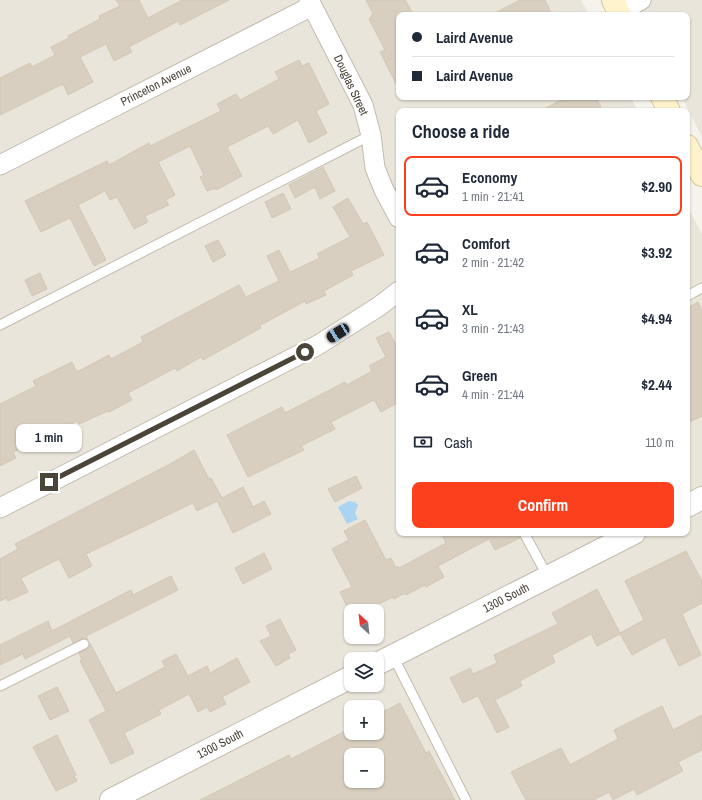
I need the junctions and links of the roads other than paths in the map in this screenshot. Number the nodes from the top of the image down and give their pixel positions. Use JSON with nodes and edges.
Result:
{"nodes":[{"id":1,"x":641,"y":0,"type":"edge"},
{"id":2,"x":311,"y":3,"type":"edge"},
{"id":3,"x":617,"y":9,"type":"edge"},
{"id":4,"x":371,"y":136,"type":"junction"},
{"id":5,"x":690,"y":152,"type":"edge"},
{"id":6,"x":0,"y":165,"type":"edge"},
{"id":7,"x":702,"y":175,"type":"edge"},
{"id":8,"x":396,"y":212,"type":"edge"},
{"id":9,"x":702,"y":288,"type":"edge"},
{"id":10,"x":396,"y":293,"type":"edge"},
{"id":11,"x":690,"y":294,"type":"edge"},
{"id":12,"x":0,"y":325,"type":"edge"},
{"id":13,"x":702,"y":498,"type":"edge"},
{"id":14,"x":690,"y":504,"type":"edge"},
{"id":15,"x":0,"y":508,"type":"edge"},
{"id":16,"x":526,"y":536,"type":"edge"},
{"id":17,"x":628,"y":536,"type":"edge"},
{"id":18,"x":548,"y":577,"type":"junction"},
{"id":19,"x":84,"y":644,"type":"dead end"},
{"id":20,"x":385,"y":660,"type":"edge"},
{"id":21,"x":344,"y":681,"type":"edge"},
{"id":22,"x":0,"y":686,"type":"edge"},
{"id":23,"x":111,"y":800,"type":"edge"},
{"id":24,"x":466,"y":800,"type":"edge"}],
"edges":[{"from":1,"to":3,"type":"street"},
{"from":2,"to":4,"type":"street","name":"Douglas Street"},
{"from":2,"to":6,"type":"street","name":"Princeton Avenue"},
{"from":4,"to":8,"type":"street","name":"Douglas Street"},
{"from":4,"to":12,"type":"lane"},
{"from":5,"to":7,"type":"main road"},
{"from":9,"to":11,"type":"lane"},
{"from":10,"to":15,"type":"street"},
{"from":13,"to":14,"type":"street"},
{"from":16,"to":18,"type":"lane"},
{"from":17,"to":18,"type":"street","name":"1300 South"},
{"from":18,"to":20,"type":"street","name":"1300 South"},
{"from":19,"to":22,"type":"lane"},
{"from":20,"to":24,"type":"lane"},
{"from":21,"to":23,"type":"street","name":"1300 South"}]}
